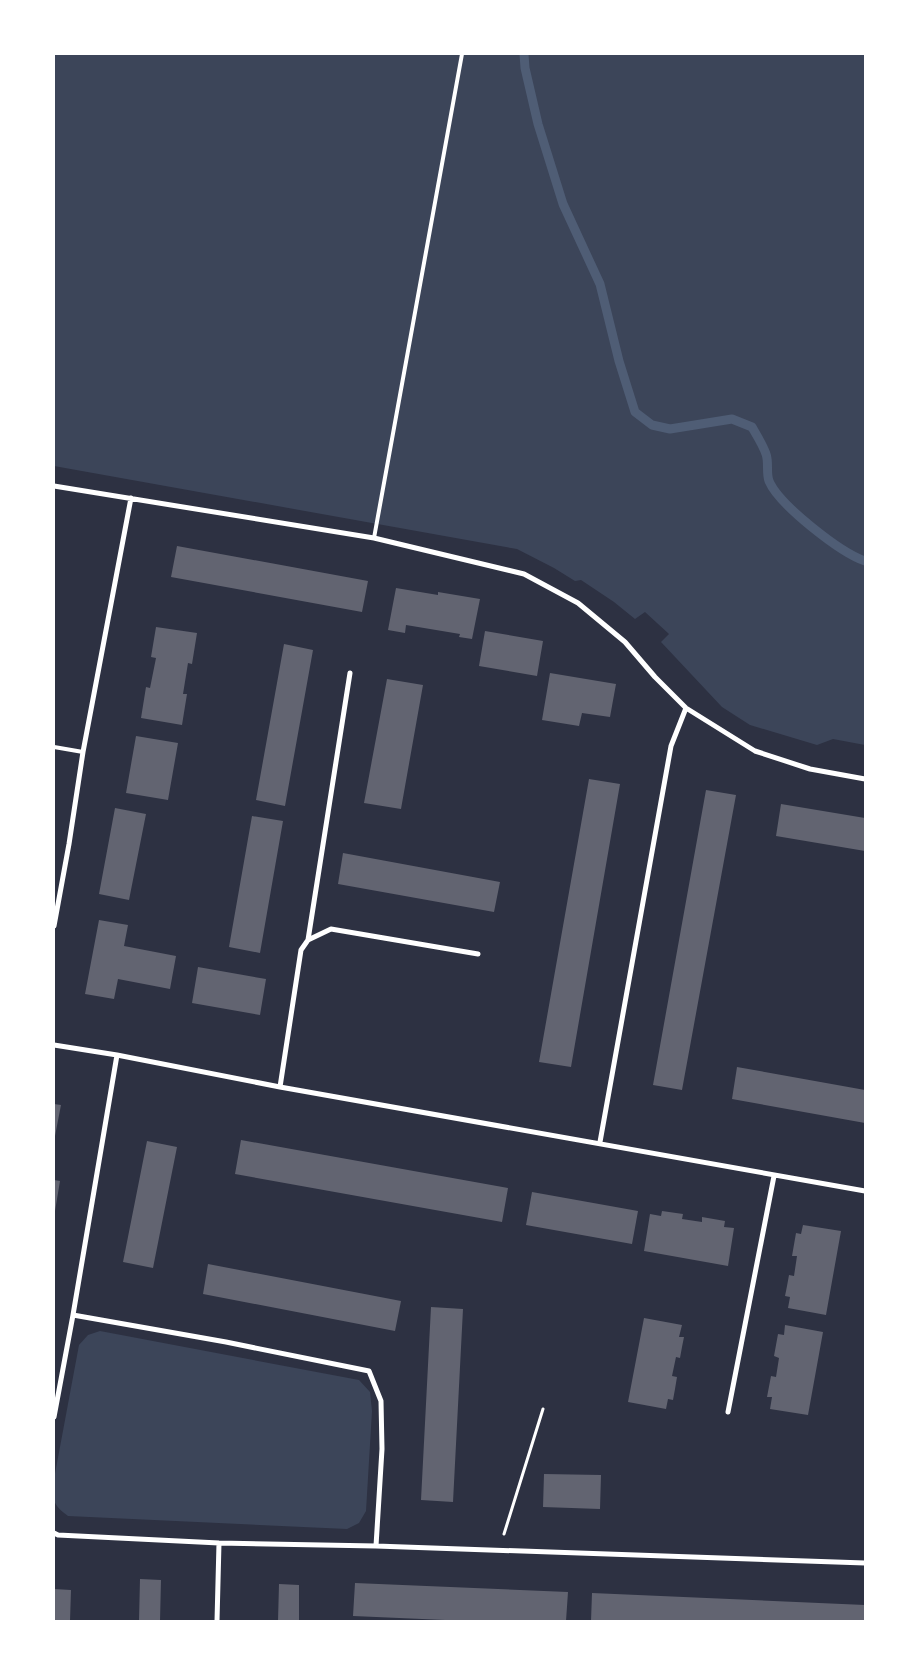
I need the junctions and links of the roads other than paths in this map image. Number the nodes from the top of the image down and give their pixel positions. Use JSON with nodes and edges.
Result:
{"nodes":[{"id":1,"x":462,"y":54,"type":"edge"},
{"id":2,"x":54,"y":486,"type":"edge"},
{"id":3,"x":131,"y":498,"type":"junction"},
{"id":4,"x":374,"y":538,"type":"junction"},
{"id":5,"x":350,"y":673,"type":"dead end"},
{"id":6,"x":686,"y":708,"type":"junction"},
{"id":7,"x":54,"y":747,"type":"edge"},
{"id":8,"x":83,"y":752,"type":"junction"},
{"id":9,"x":865,"y":779,"type":"edge"},
{"id":10,"x":54,"y":926,"type":"edge"},
{"id":11,"x":308,"y":940,"type":"junction"},
{"id":12,"x":478,"y":954,"type":"dead end"},
{"id":13,"x":54,"y":1045,"type":"edge"},
{"id":14,"x":117,"y":1055,"type":"junction"},
{"id":15,"x":280,"y":1087,"type":"junction"},
{"id":16,"x":600,"y":1142,"type":"junction"},
{"id":17,"x":774,"y":1176,"type":"junction"},
{"id":18,"x":865,"y":1191,"type":"edge"},
{"id":19,"x":73,"y":1315,"type":"junction"},
{"id":20,"x":728,"y":1412,"type":"dead end"},
{"id":21,"x":54,"y":1417,"type":"edge"},
{"id":22,"x":54,"y":1533,"type":"edge"},
{"id":23,"x":219,"y":1543,"type":"junction"},
{"id":24,"x":376,"y":1546,"type":"junction"},
{"id":25,"x":865,"y":1563,"type":"edge"},
{"id":26,"x":217,"y":1621,"type":"edge"}],
"edges":[{"from":1,"to":4,"type":"lane"},
{"from":2,"to":3,"type":"street"},
{"from":3,"to":4,"type":"street"},
{"from":3,"to":8,"type":"street"},
{"from":4,"to":6,"type":"street"},
{"from":5,"to":11,"type":"street"},
{"from":6,"to":9,"type":"street"},
{"from":6,"to":16,"type":"street"},
{"from":7,"to":8,"type":"lane"},
{"from":8,"to":10,"type":"street"},
{"from":11,"to":12,"type":"street"},
{"from":11,"to":15,"type":"street"},
{"from":13,"to":14,"type":"street"},
{"from":14,"to":15,"type":"street"},
{"from":14,"to":19,"type":"street"},
{"from":15,"to":16,"type":"street"},
{"from":16,"to":17,"type":"street"},
{"from":17,"to":18,"type":"street"},
{"from":17,"to":20,"type":"street"},
{"from":19,"to":21,"type":"street"},
{"from":19,"to":24,"type":"street"},
{"from":22,"to":23,"type":"street"},
{"from":23,"to":24,"type":"street"},
{"from":23,"to":26,"type":"street"},
{"from":24,"to":25,"type":"street"}]}
